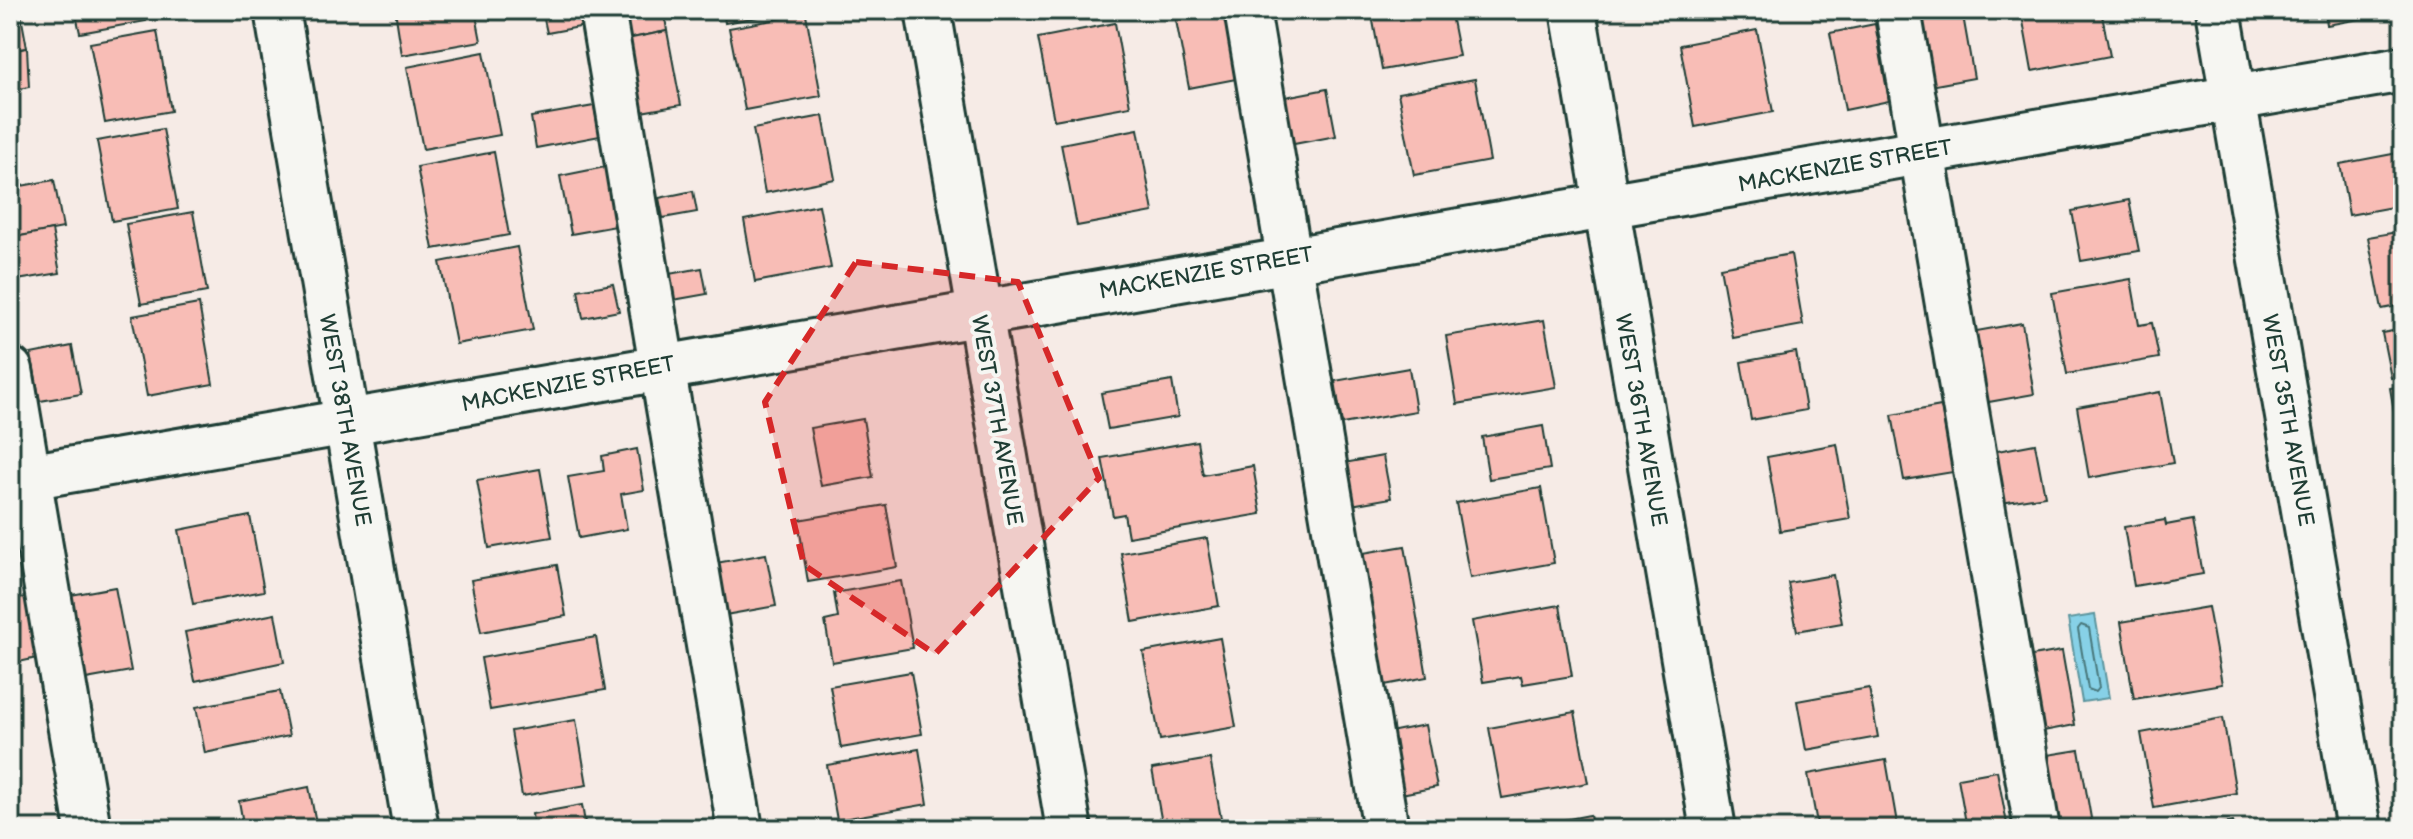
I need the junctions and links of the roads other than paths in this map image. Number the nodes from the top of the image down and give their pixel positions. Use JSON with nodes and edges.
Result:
{"nodes":[{"id":1,"x":277,"y":10,"type":"edge"},
{"id":2,"x":602,"y":10,"type":"edge"},
{"id":3,"x":928,"y":10,"type":"edge"},
{"id":4,"x":1247,"y":10,"type":"edge"},
{"id":5,"x":1573,"y":10,"type":"edge"},
{"id":6,"x":1898,"y":10,"type":"edge"},
{"id":7,"x":2218,"y":10,"type":"edge"},
{"id":8,"x":2403,"y":69,"type":"edge"},
{"id":9,"x":2233,"y":98,"type":"junction"},
{"id":10,"x":1923,"y":150,"type":"junction"},
{"id":11,"x":1606,"y":208,"type":"junction"},
{"id":12,"x":1288,"y":258,"type":"junction"},
{"id":13,"x":980,"y":313,"type":"junction"},
{"id":14,"x":661,"y":365,"type":"junction"},
{"id":15,"x":10,"y":370,"type":"edge"},
{"id":16,"x":347,"y":424,"type":"junction"},
{"id":17,"x":19,"y":478,"type":"edge"},
{"id":18,"x":88,"y":829,"type":"edge"},
{"id":19,"x":416,"y":829,"type":"edge"},
{"id":20,"x":740,"y":829,"type":"edge"},
{"id":21,"x":1069,"y":829,"type":"edge"},
{"id":22,"x":1386,"y":829,"type":"edge"},
{"id":23,"x":1713,"y":829,"type":"edge"},
{"id":24,"x":2037,"y":829,"type":"edge"},
{"id":25,"x":2359,"y":829,"type":"edge"}],
"edges":[{"from":1,"to":16,"type":"street","name":"WEST 38TH AVENUE"},
{"from":2,"to":14,"type":"street"},
{"from":3,"to":13,"type":"street","name":"WEST 37TH AVENUE"},
{"from":4,"to":12,"type":"street"},
{"from":5,"to":11,"type":"street","name":"WEST 36TH AVENUE"},
{"from":6,"to":10,"type":"street"},
{"from":7,"to":9,"type":"street","name":"WEST 35TH AVENUE"},
{"from":8,"to":9,"type":"street","name":"MACKENZIE STREET"},
{"from":9,"to":10,"type":"street","name":"MACKENZIE STREET"},
{"from":9,"to":25,"type":"street","name":"WEST 35TH AVENUE"},
{"from":10,"to":11,"type":"street","name":"MACKENZIE STREET"},
{"from":10,"to":24,"type":"street"},
{"from":11,"to":12,"type":"street","name":"MACKENZIE STREET"},
{"from":11,"to":23,"type":"street","name":"WEST 36TH AVENUE"},
{"from":12,"to":13,"type":"street","name":"MACKENZIE STREET"},
{"from":12,"to":22,"type":"street"},
{"from":13,"to":14,"type":"street","name":"MACKENZIE STREET"},
{"from":13,"to":21,"type":"street","name":"WEST 37TH AVENUE"},
{"from":14,"to":16,"type":"street","name":"MACKENZIE STREET"},
{"from":14,"to":20,"type":"street"},
{"from":15,"to":17,"type":"street"},
{"from":16,"to":17,"type":"street","name":"MACKENZIE STREET"},
{"from":16,"to":19,"type":"street","name":"WEST 38TH AVENUE"},
{"from":17,"to":18,"type":"street"}]}
